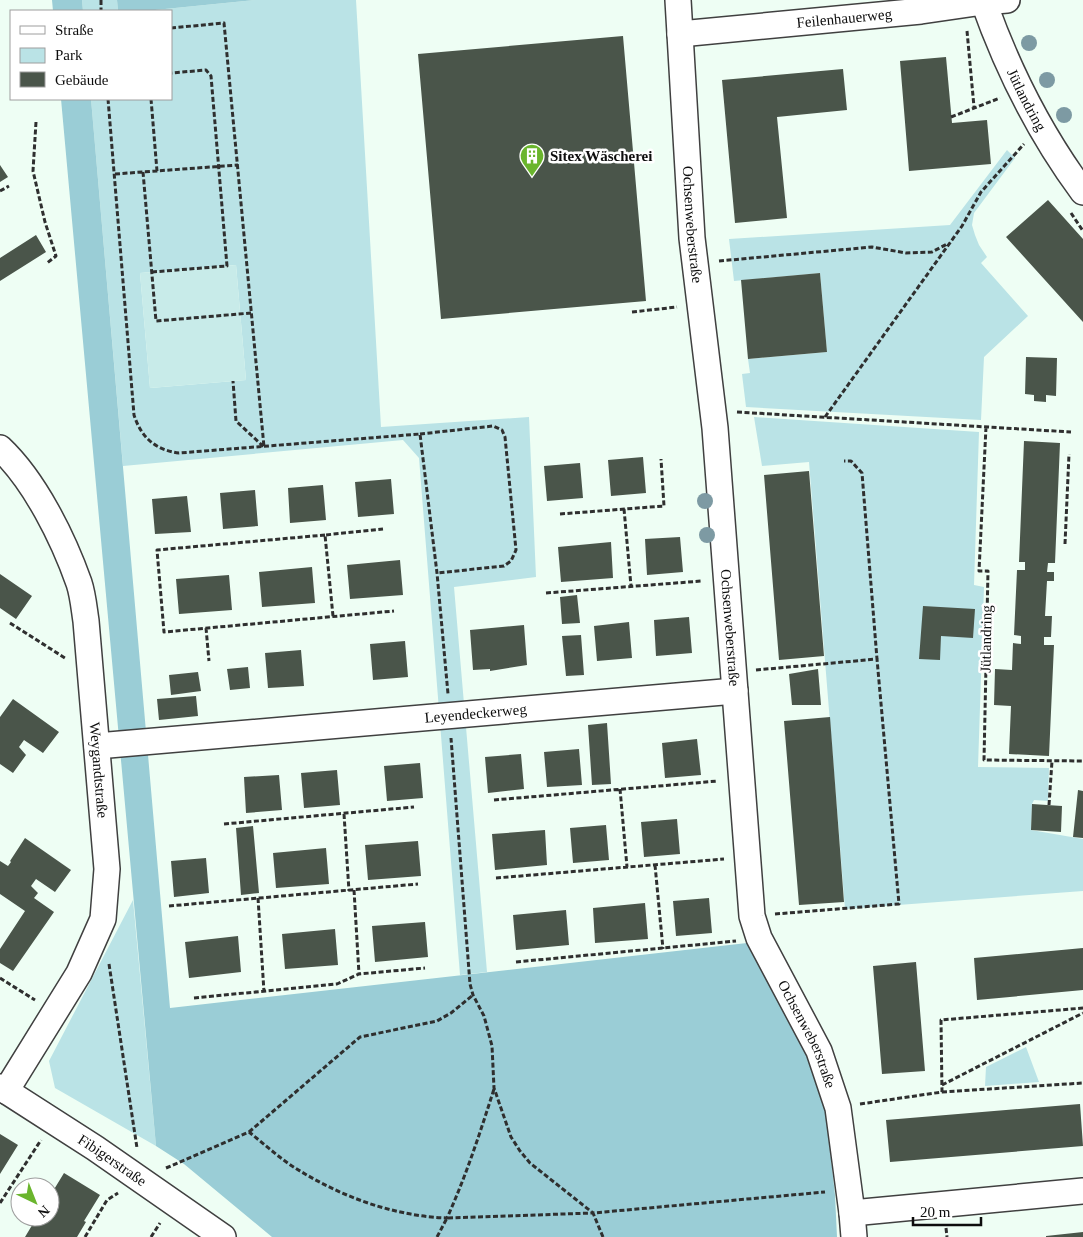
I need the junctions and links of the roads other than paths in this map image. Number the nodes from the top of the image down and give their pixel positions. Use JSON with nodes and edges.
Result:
{"nodes":[{"id":1,"x":678,"y":0,"type":"edge"},
{"id":2,"x":991,"y":0,"type":"edge"},
{"id":3,"x":680,"y":34,"type":"junction"},
{"id":4,"x":1083,"y":192,"type":"edge"},
{"id":5,"x":0,"y":448,"type":"edge"},
{"id":6,"x":734,"y":681,"type":"junction"},
{"id":7,"x":97,"y":746,"type":"junction"},
{"id":8,"x":3,"y":1089,"type":"edge"},
{"id":9,"x":1083,"y":1191,"type":"edge"},
{"id":10,"x":852,"y":1213,"type":"edge"},
{"id":11,"x":223,"y":1237,"type":"edge"}],
"edges":[{"from":1,"to":3,"type":"street","name":"Ochsenweberstraße"},
{"from":2,"to":3,"type":"street","name":"Feilenhauerweg"},
{"from":2,"to":4,"type":"street","name":"Jütlandring"},
{"from":3,"to":6,"type":"street","name":"Ochsenweberstraße"},
{"from":5,"to":7,"type":"street","name":"Weygandtstraße"},
{"from":6,"to":7,"type":"street","name":"Leyendeckerweg"},
{"from":6,"to":10,"type":"street","name":"Ochsenweberstraße"},
{"from":7,"to":8,"type":"street","name":"Weygandtstraße"},
{"from":8,"to":11,"type":"street","name":"Fibigerstraße"},
{"from":9,"to":10,"type":"street"}]}
